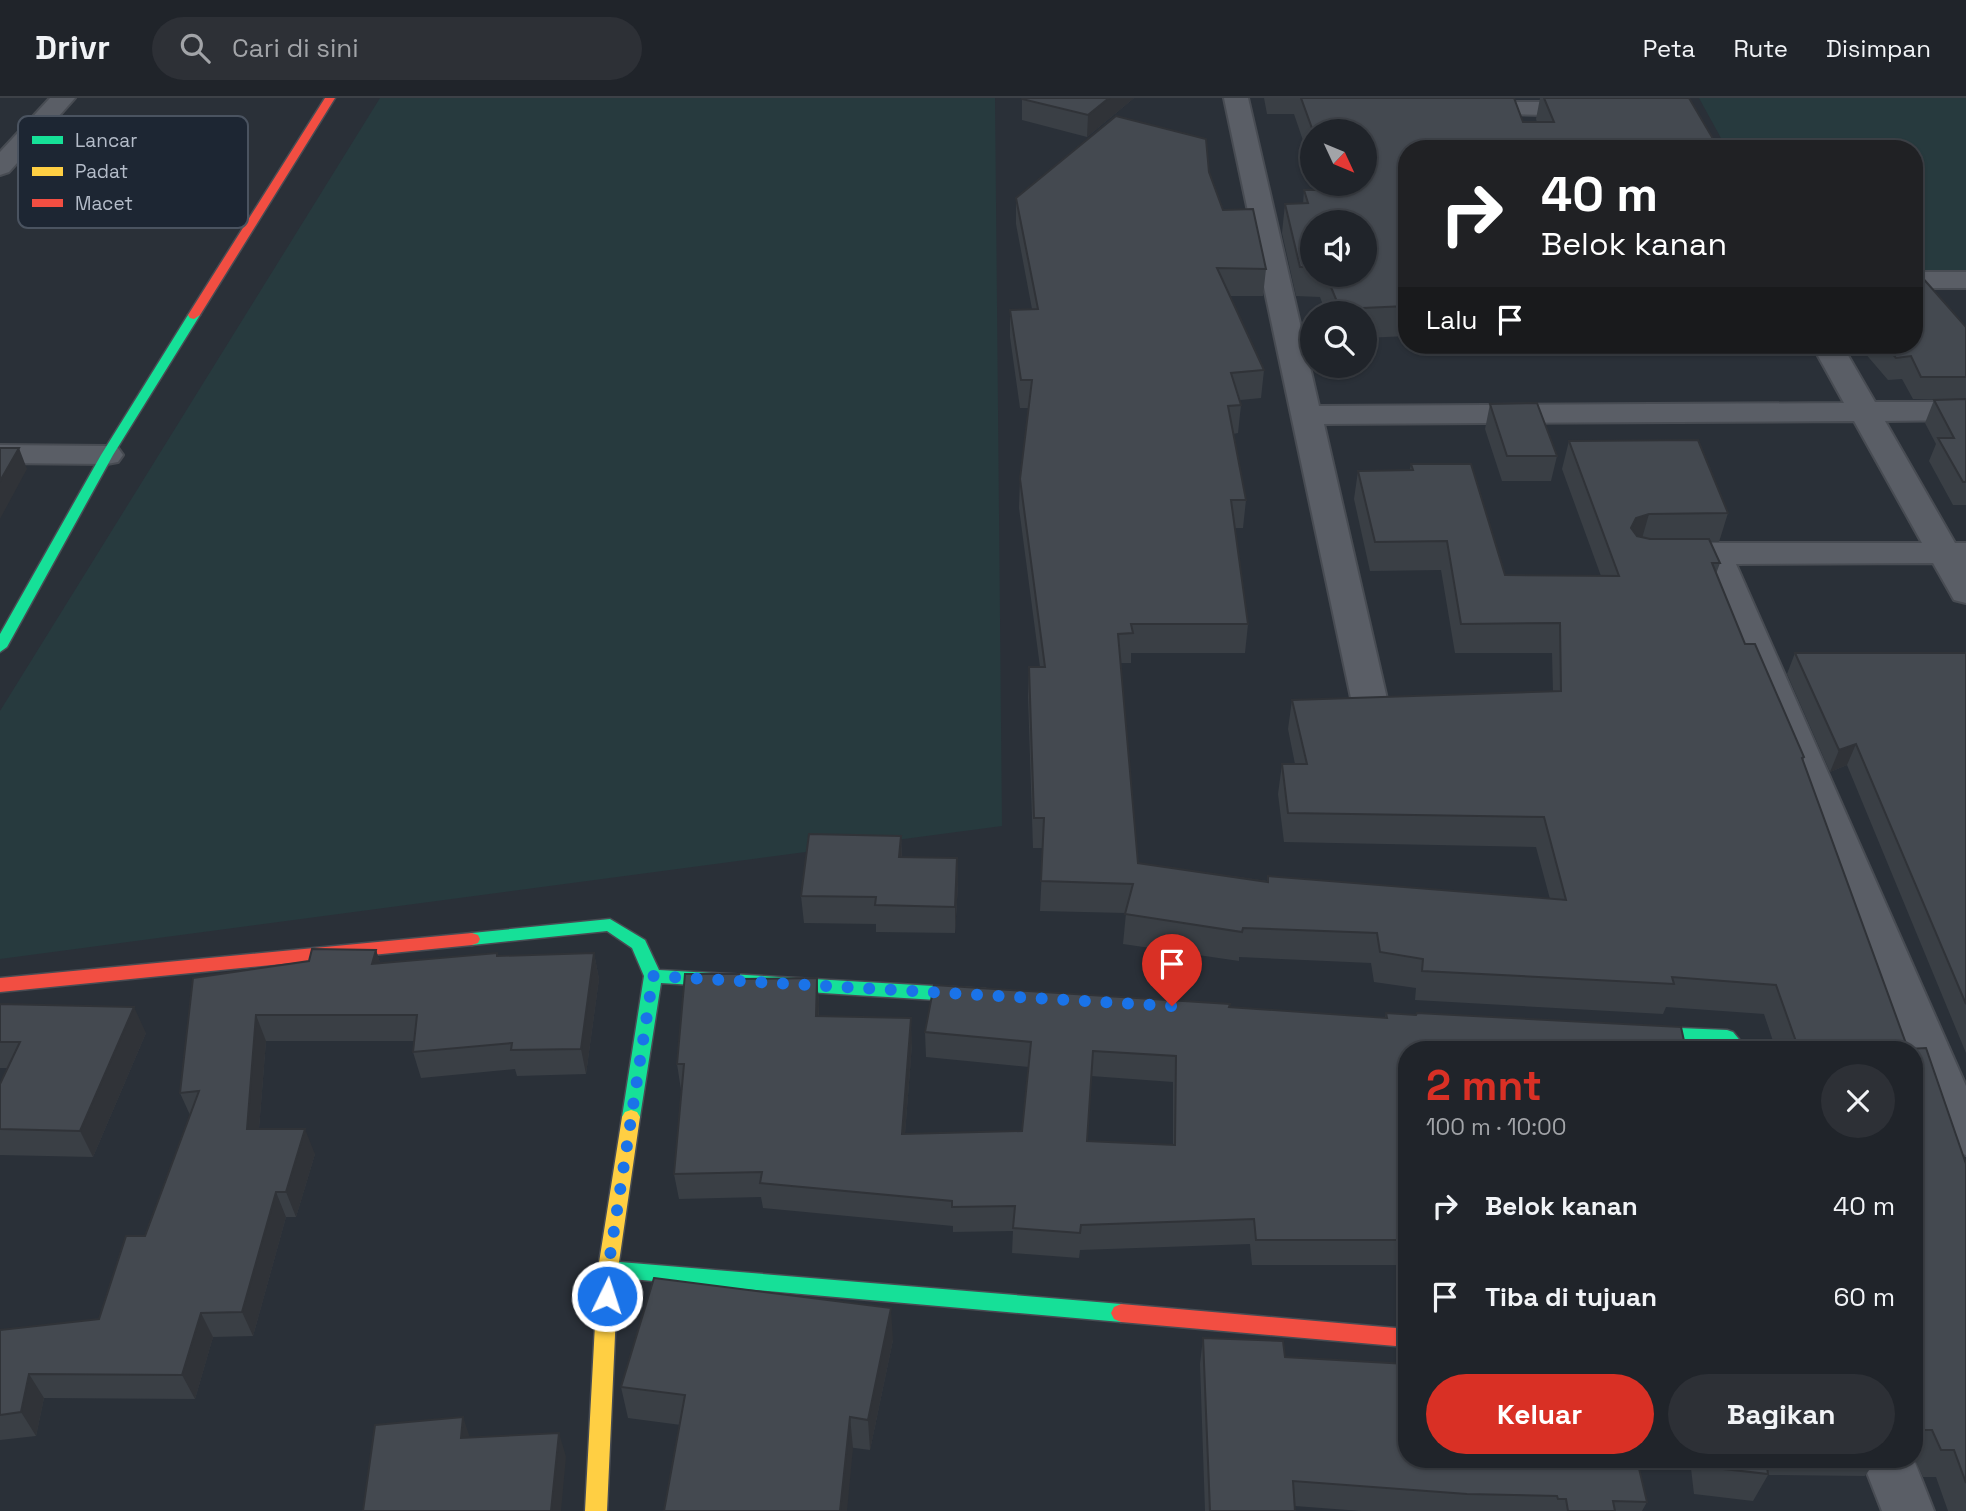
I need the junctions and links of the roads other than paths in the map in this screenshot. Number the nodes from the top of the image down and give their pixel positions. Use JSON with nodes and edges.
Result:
{"nodes":[{"id":1,"x":63,"y":98,"type":"edge"},
{"id":2,"x":330,"y":98,"type":"edge"},
{"id":3,"x":1236,"y":98,"type":"edge"},
{"id":4,"x":1611,"y":109,"type":"edge"},
{"id":5,"x":1518,"y":112,"type":"edge"},
{"id":6,"x":47,"y":116,"type":"edge"},
{"id":7,"x":18,"y":147,"type":"edge"},
{"id":8,"x":0,"y":167,"type":"edge"},
{"id":9,"x":1923,"y":280,"type":"edge"},
{"id":10,"x":1966,"y":280,"type":"edge"},
{"id":11,"x":1832,"y":354,"type":"edge"},
{"id":12,"x":1863,"y":411,"type":"junction"},
{"id":13,"x":1966,"y":411,"type":"edge"},
{"id":14,"x":1306,"y":415,"type":"junction"},
{"id":15,"x":0,"y":454,"type":"edge"},
{"id":16,"x":107,"y":455,"type":"junction"},
{"id":17,"x":1714,"y":553,"type":"junction"},
{"id":18,"x":1954,"y":553,"type":"edge"},
{"id":19,"x":1666,"y":554,"type":"edge"},
{"id":20,"x":1966,"y":592,"type":"edge"},
{"id":21,"x":0,"y":647,"type":"edge"},
{"id":22,"x":1371,"y":712,"type":"edge"},
{"id":23,"x":653,"y":976,"type":"junction"},
{"id":24,"x":0,"y":985,"type":"edge"},
{"id":25,"x":999,"y":996,"type":"edge"},
{"id":26,"x":1609,"y":1031,"type":"edge"},
{"id":27,"x":1731,"y":1041,"type":"edge"},
{"id":28,"x":1966,"y":1137,"type":"edge"},
{"id":29,"x":608,"y":1269,"type":"junction"},
{"id":30,"x":1398,"y":1337,"type":"edge"},
{"id":31,"x":1891,"y":1468,"type":"edge"},
{"id":32,"x":596,"y":1511,"type":"edge"},
{"id":33,"x":1908,"y":1511,"type":"edge"}],
"edges":[{"from":1,"to":6,"type":"street"},
{"from":2,"to":16,"type":"street"},
{"from":3,"to":14,"type":"street"},
{"from":4,"to":5,"type":"street"},
{"from":7,"to":8,"type":"street"},
{"from":9,"to":10,"type":"street"},
{"from":11,"to":12,"type":"street"},
{"from":12,"to":13,"type":"street"},
{"from":12,"to":14,"type":"street"},
{"from":12,"to":18,"type":"street"},
{"from":14,"to":22,"type":"street"},
{"from":15,"to":16,"type":"street"},
{"from":16,"to":21,"type":"street"},
{"from":17,"to":18,"type":"street"},
{"from":17,"to":19,"type":"street"},
{"from":17,"to":28,"type":"street"},
{"from":18,"to":20,"type":"street"},
{"from":23,"to":24,"type":"street"},
{"from":23,"to":25,"type":"street"},
{"from":23,"to":29,"type":"street"},
{"from":26,"to":27,"type":"street"},
{"from":29,"to":30,"type":"street"},
{"from":29,"to":32,"type":"street"},
{"from":31,"to":33,"type":"street"}]}
